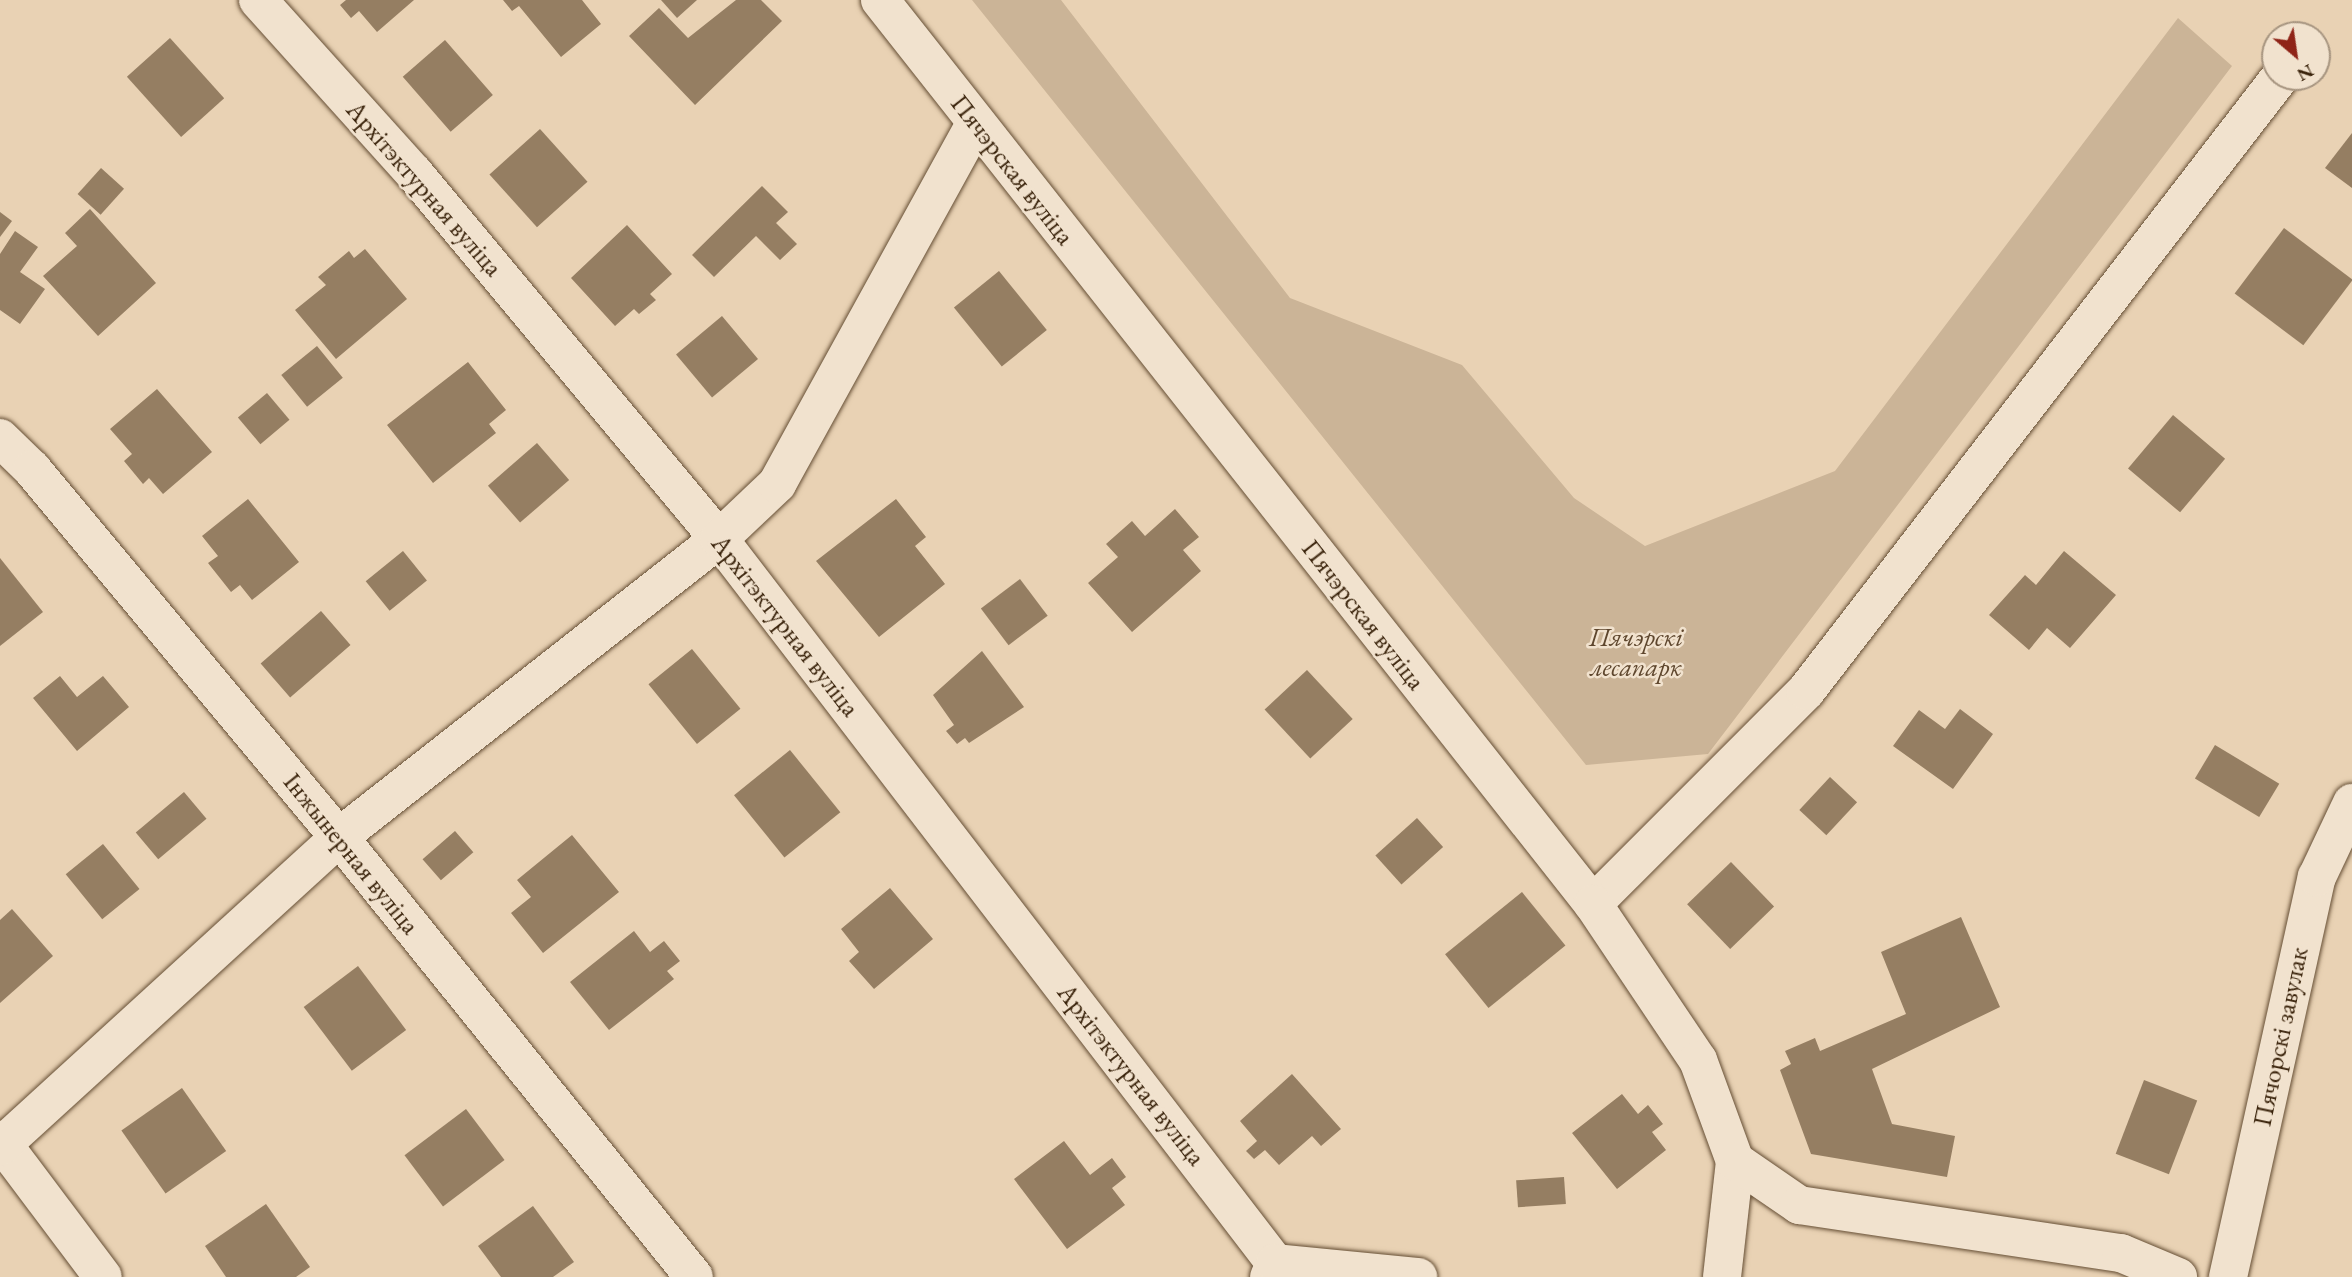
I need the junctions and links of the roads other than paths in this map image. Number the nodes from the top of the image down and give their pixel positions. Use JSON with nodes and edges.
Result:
{"nodes":[{"id":1,"x":258,"y":0,"type":"edge"},
{"id":2,"x":880,"y":0,"type":"edge"},
{"id":3,"x":2269,"y":91,"type":"edge"},
{"id":4,"x":975,"y":124,"type":"junction"},
{"id":5,"x":0,"y":439,"type":"edge"},
{"id":6,"x":719,"y":539,"type":"junction"},
{"id":7,"x":2352,"y":803,"type":"edge"},
{"id":8,"x":339,"y":837,"type":"junction"},
{"id":9,"x":1592,"y":904,"type":"junction"},
{"id":10,"x":1,"y":1144,"type":"edge"},
{"id":11,"x":1735,"y":1161,"type":"junction"},
{"id":12,"x":1272,"y":1270,"type":"edge"},
{"id":13,"x":103,"y":1277,"type":"edge"},
{"id":14,"x":694,"y":1277,"type":"edge"},
{"id":15,"x":1419,"y":1277,"type":"edge"},
{"id":16,"x":1722,"y":1277,"type":"edge"},
{"id":17,"x":2178,"y":1277,"type":"edge"},
{"id":18,"x":2228,"y":1277,"type":"edge"}],
"edges":[{"from":1,"to":6,"type":"street","name":"Архітэктурная вуліца"},
{"from":2,"to":4,"type":"street","name":"Пячэрская вуліца"},
{"from":3,"to":9,"type":"street"},
{"from":4,"to":6,"type":"street"},
{"from":4,"to":9,"type":"street","name":"Пячэрская вуліца"},
{"from":5,"to":8,"type":"street","name":"Інжынерная вуліца"},
{"from":6,"to":8,"type":"street"},
{"from":6,"to":12,"type":"street","name":"Архітэктурная вуліца"},
{"from":7,"to":18,"type":"street","name":"Пячорскі завулак"},
{"from":8,"to":10,"type":"street"},
{"from":8,"to":14,"type":"street","name":"Інжынерная вуліца"},
{"from":9,"to":11,"type":"street","name":"Пячэрская вуліца"},
{"from":10,"to":13,"type":"street"},
{"from":11,"to":16,"type":"street","name":"Пячэрская вуліца"},
{"from":11,"to":17,"type":"street"},
{"from":12,"to":15,"type":"street"}]}
